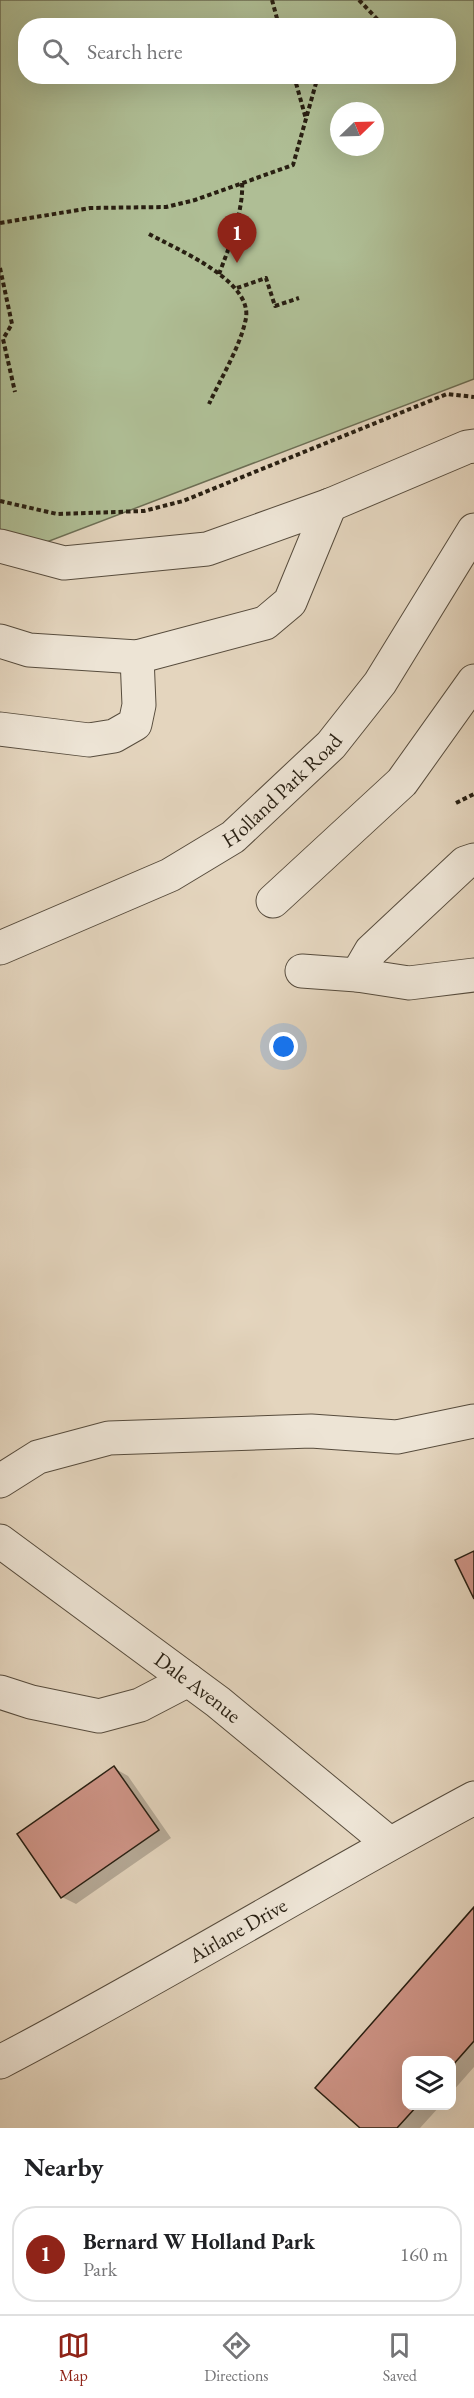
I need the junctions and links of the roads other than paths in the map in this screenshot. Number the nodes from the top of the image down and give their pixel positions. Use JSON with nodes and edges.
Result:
{"nodes":[{"id":1,"x":474,"y":446,"type":"edge"},
{"id":2,"x":330,"y":505,"type":"junction"},
{"id":3,"x":474,"y":530,"type":"edge"},
{"id":4,"x":0,"y":546,"type":"edge"},
{"id":5,"x":0,"y":641,"type":"edge"},
{"id":6,"x":137,"y":657,"type":"junction"},
{"id":7,"x":474,"y":681,"type":"edge"},
{"id":8,"x":0,"y":729,"type":"edge"},
{"id":9,"x":474,"y":860,"type":"edge"},
{"id":10,"x":273,"y":901,"type":"dead end"},
{"id":11,"x":0,"y":948,"type":"edge"},
{"id":12,"x":302,"y":971,"type":"dead end"},
{"id":13,"x":357,"y":975,"type":"junction"},
{"id":14,"x":474,"y":975,"type":"edge"},
{"id":15,"x":474,"y":1421,"type":"edge"},
{"id":16,"x":0,"y":1481,"type":"edge"},
{"id":17,"x":0,"y":1541,"type":"edge"},
{"id":18,"x":188,"y":1680,"type":"junction"},
{"id":19,"x":0,"y":1692,"type":"edge"},
{"id":20,"x":474,"y":1798,"type":"edge"},
{"id":21,"x":389,"y":1843,"type":"junction"},
{"id":22,"x":0,"y":2062,"type":"edge"}],
"edges":[{"from":1,"to":2,"type":"street"},
{"from":2,"to":4,"type":"street"},
{"from":2,"to":6,"type":"street"},
{"from":3,"to":11,"type":"street","name":"Holland Park Road"},
{"from":5,"to":6,"type":"street"},
{"from":6,"to":8,"type":"street"},
{"from":7,"to":10,"type":"street"},
{"from":9,"to":13,"type":"street"},
{"from":12,"to":13,"type":"street"},
{"from":13,"to":14,"type":"street"},
{"from":15,"to":16,"type":"street"},
{"from":17,"to":18,"type":"street","name":"Dale Avenue"},
{"from":18,"to":19,"type":"street"},
{"from":18,"to":21,"type":"street","name":"Dale Avenue"},
{"from":20,"to":21,"type":"street","name":"Airlane Drive"},
{"from":21,"to":22,"type":"street","name":"Airlane Drive"}]}
